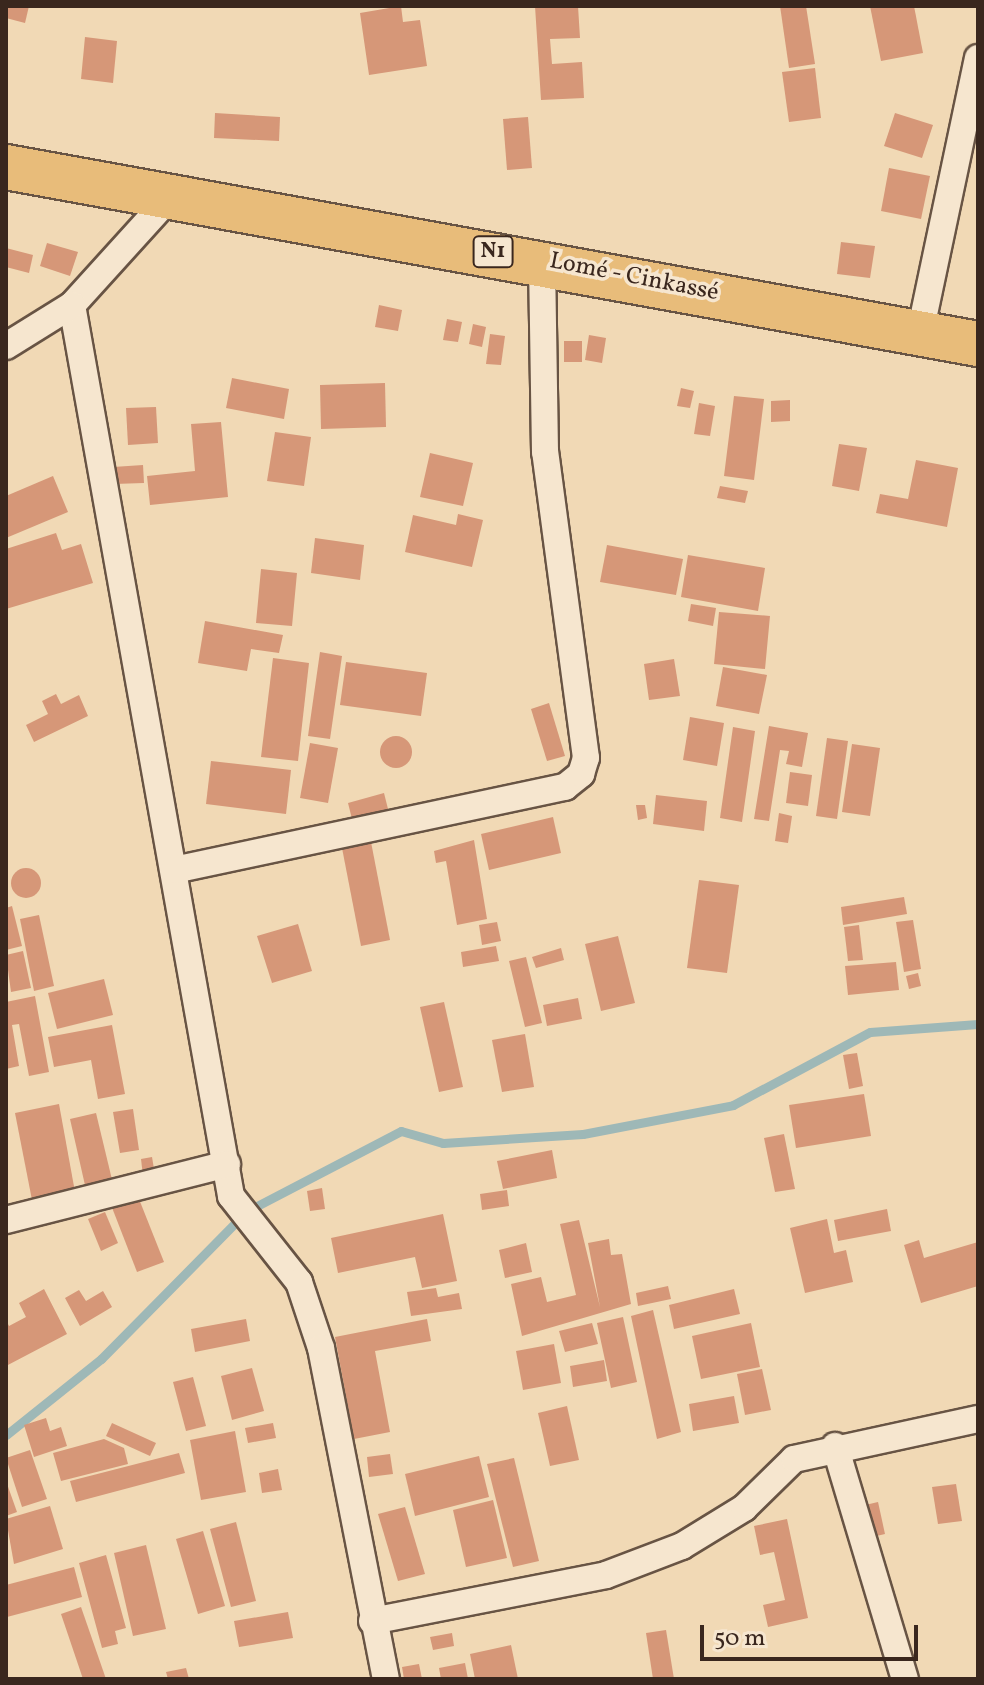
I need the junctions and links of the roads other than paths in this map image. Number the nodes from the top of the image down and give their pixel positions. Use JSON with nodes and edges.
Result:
{"nodes":[{"id":1,"x":978,"y":58,"type":"edge"},
{"id":2,"x":6,"y":167,"type":"edge"},
{"id":3,"x":170,"y":197,"type":"junction"},
{"id":4,"x":542,"y":261,"type":"junction"},
{"id":5,"x":72,"y":305,"type":"junction"},
{"id":6,"x":920,"y":333,"type":"junction"},
{"id":7,"x":978,"y":344,"type":"edge"},
{"id":8,"x":6,"y":346,"type":"edge"},
{"id":9,"x":174,"y":870,"type":"junction"},
{"id":10,"x":227,"y":1164,"type":"junction"},
{"id":11,"x":6,"y":1220,"type":"edge"},
{"id":12,"x":978,"y":1419,"type":"edge"},
{"id":13,"x":835,"y":1446,"type":"junction"},
{"id":14,"x":372,"y":1621,"type":"junction"},
{"id":15,"x":386,"y":1679,"type":"edge"},
{"id":16,"x":905,"y":1679,"type":"edge"}],
"edges":[{"from":1,"to":6,"type":"street"},
{"from":2,"to":3,"type":"highway","name":"Lomé - Cinkassé","number":"N1"},
{"from":3,"to":4,"type":"highway","name":"Lomé - Cinkassé","number":"N1"},
{"from":3,"to":5,"type":"street"},
{"from":4,"to":6,"type":"highway","name":"Lomé - Cinkassé","number":"N1"},
{"from":4,"to":9,"type":"street"},
{"from":5,"to":8,"type":"street"},
{"from":5,"to":9,"type":"street"},
{"from":6,"to":7,"type":"highway","name":"Lomé - Cinkassé","number":"N1"},
{"from":9,"to":10,"type":"street"},
{"from":10,"to":11,"type":"street"},
{"from":10,"to":14,"type":"street"},
{"from":12,"to":13,"type":"street"},
{"from":13,"to":14,"type":"street"},
{"from":13,"to":16,"type":"street"},
{"from":14,"to":15,"type":"street"}]}
